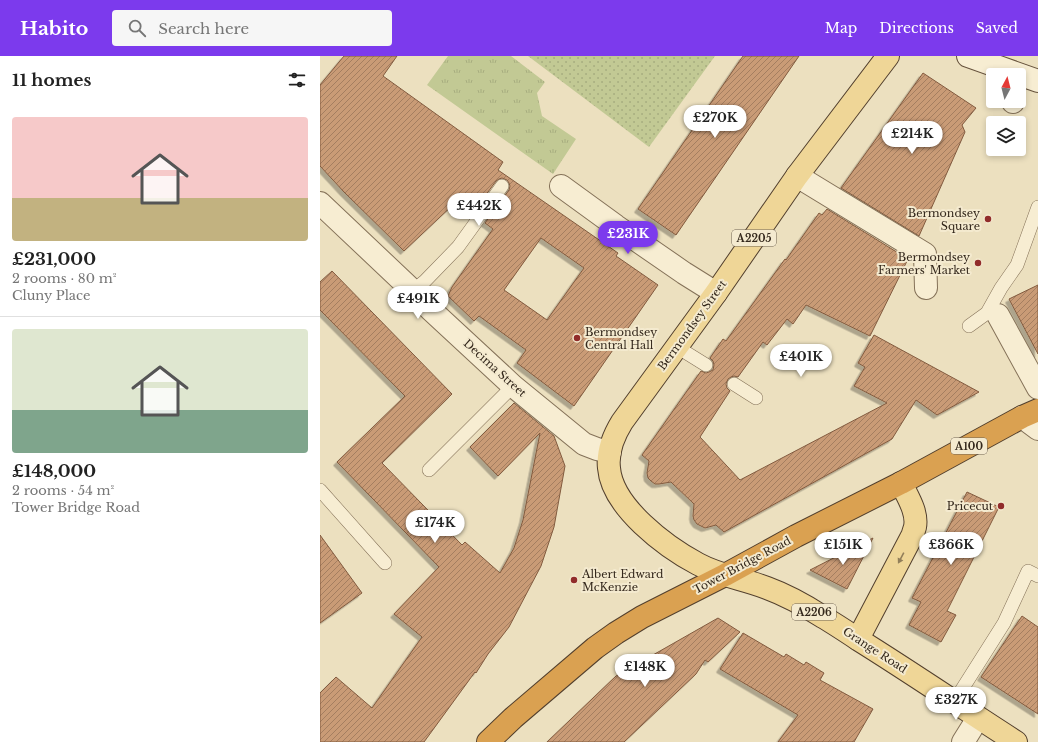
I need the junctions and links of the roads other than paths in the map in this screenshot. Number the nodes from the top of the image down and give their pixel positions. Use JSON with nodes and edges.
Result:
{"nodes":[{"id":1,"x":888,"y":56,"type":"edge"},
{"id":2,"x":968,"y":56,"type":"edge"},
{"id":3,"x":998,"y":68,"type":"edge"},
{"id":4,"x":797,"y":176,"type":"junction"},
{"id":5,"x":502,"y":186,"type":"dead end"},
{"id":6,"x":561,"y":186,"type":"dead end"},
{"id":7,"x":320,"y":203,"type":"edge"},
{"id":8,"x":1038,"y":207,"type":"edge"},
{"id":9,"x":926,"y":288,"type":"dead end"},
{"id":10,"x":413,"y":291,"type":"junction"},
{"id":11,"x":716,"y":293,"type":"junction"},
{"id":12,"x":998,"y":315,"type":"dead end"},
{"id":13,"x":969,"y":326,"type":"dead end"},
{"id":14,"x":677,"y":347,"type":"junction"},
{"id":15,"x":706,"y":365,"type":"dead end"},
{"id":16,"x":734,"y":384,"type":"dead end"},
{"id":17,"x":513,"y":386,"type":"junction"},
{"id":18,"x":1038,"y":388,"type":"edge"},
{"id":19,"x":756,"y":398,"type":"dead end"},
{"id":20,"x":1033,"y":419,"type":"edge"},
{"id":21,"x":610,"y":452,"type":"junction"},
{"id":22,"x":429,"y":470,"type":"dead end"},
{"id":23,"x":901,"y":483,"type":"junction"},
{"id":24,"x":320,"y":490,"type":"edge"},
{"id":25,"x":385,"y":563,"type":"dead end"},
{"id":26,"x":725,"y":575,"type":"junction"},
{"id":27,"x":1038,"y":576,"type":"edge"},
{"id":28,"x":858,"y":639,"type":"junction"},
{"id":29,"x":954,"y":702,"type":"junction"},
{"id":30,"x":978,"y":718,"type":"junction"},
{"id":31,"x":488,"y":742,"type":"edge"},
{"id":32,"x":963,"y":742,"type":"edge"},
{"id":33,"x":1016,"y":742,"type":"edge"}],
"edges":[{"from":1,"to":4,"type":"main road","name":"Bermondsey Street","number":"A2205"},
{"from":2,"to":3,"type":"street"},
{"from":4,"to":9,"type":"street"},
{"from":4,"to":11,"type":"main road","name":"Bermondsey Street","number":"A2205"},
{"from":5,"to":10,"type":"lane"},
{"from":6,"to":11,"type":"street"},
{"from":7,"to":10,"type":"street","name":"Decima Street"},
{"from":8,"to":13,"type":"lane"},
{"from":10,"to":17,"type":"street","name":"Decima Street"},
{"from":11,"to":14,"type":"main road","name":"Bermondsey Street","number":"A2205"},
{"from":12,"to":18,"type":"street"},
{"from":14,"to":15,"type":"lane"},
{"from":14,"to":21,"type":"main road","name":"Bermondsey Street","number":"A2205"},
{"from":16,"to":19,"type":"lane"},
{"from":17,"to":21,"type":"street","name":"Decima Street"},
{"from":17,"to":22,"type":"lane"},
{"from":20,"to":23,"type":"highway","name":"Tower Bridge Road","number":"A100"},
{"from":21,"to":26,"type":"main road","name":"Bermondsey Street","number":"A2205"},
{"from":23,"to":26,"type":"highway","name":"Tower Bridge Road","number":"A100"},
{"from":23,"to":28,"type":"main road","one_way":true},
{"from":24,"to":25,"type":"lane"},
{"from":26,"to":28,"type":"main road","name":"Grange Road","number":"A2206"},
{"from":26,"to":31,"type":"highway","name":"Tower Bridge Road","number":"A100"},
{"from":27,"to":29,"type":"lane"},
{"from":28,"to":29,"type":"main road","name":"Grange Road","number":"A2206"},
{"from":29,"to":30,"type":"main road","name":"Grange Road","number":"A2206"},
{"from":30,"to":32,"type":"street"},
{"from":30,"to":33,"type":"main road","name":"Grange Road","number":"A2206"}]}
